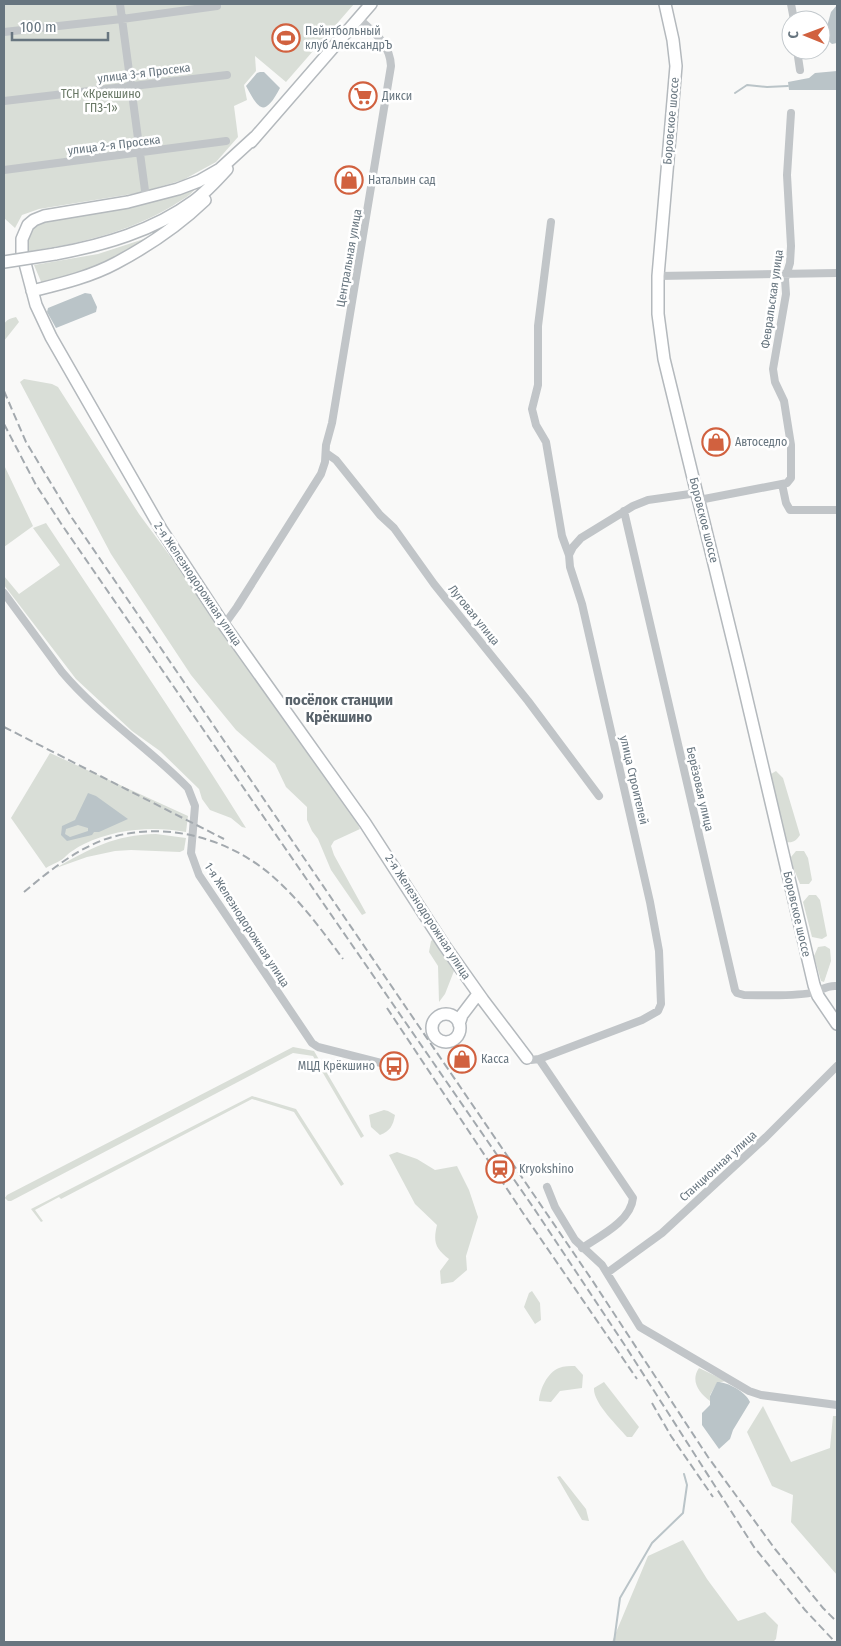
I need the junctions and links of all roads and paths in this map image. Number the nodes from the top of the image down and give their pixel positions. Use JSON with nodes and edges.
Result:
{"nodes":[{"id":1,"x":120,"y":4,"type":"edge"},
{"id":2,"x":371,"y":4,"type":"edge"},
{"id":3,"x":665,"y":4,"type":"edge"},
{"id":4,"x":217,"y":6,"type":"dead end"},
{"id":5,"x":358,"y":18,"type":"junction"},
{"id":6,"x":122,"y":19,"type":"junction"},
{"id":7,"x":4,"y":32,"type":"edge"},
{"id":8,"x":798,"y":60,"type":"edge"},
{"id":9,"x":800,"y":70,"type":"dead end"},
{"id":10,"x":227,"y":75,"type":"dead end"},
{"id":11,"x":131,"y":86,"type":"junction"},
{"id":12,"x":4,"y":101,"type":"edge"},
{"id":13,"x":791,"y":113,"type":"dead end"},
{"id":14,"x":258,"y":134,"type":"junction"},
{"id":15,"x":226,"y":141,"type":"dead end"},
{"id":16,"x":141,"y":153,"type":"junction"},
{"id":17,"x":4,"y":170,"type":"edge"},
{"id":18,"x":146,"y":198,"type":"junction"},
{"id":19,"x":551,"y":222,"type":"dead end"},
{"id":20,"x":4,"y":262,"type":"edge"},
{"id":21,"x":837,"y":273,"type":"edge"},
{"id":22,"x":786,"y":274,"type":"junction"},
{"id":23,"x":658,"y":276,"type":"junction"},
{"id":24,"x":32,"y":292,"type":"junction"},
{"id":25,"x":326,"y":453,"type":"junction"},
{"id":26,"x":785,"y":483,"type":"junction"},
{"id":27,"x":698,"y":497,"type":"junction"},
{"id":28,"x":837,"y":510,"type":"edge"},
{"id":29,"x":624,"y":511,"type":"junction"},
{"id":30,"x":569,"y":555,"type":"junction"},
{"id":31,"x":4,"y":593,"type":"edge"},
{"id":32,"x":224,"y":625,"type":"junction"},
{"id":33,"x":599,"y":796,"type":"dead end"},
{"id":34,"x":837,"y":986,"type":"edge"},
{"id":35,"x":816,"y":992,"type":"junction"},
{"id":36,"x":478,"y":994,"type":"junction"},
{"id":37,"x":459,"y":1019,"type":"dead end"},
{"id":38,"x":837,"y":1024,"type":"edge"},
{"id":39,"x":527,"y":1058,"type":"joint"},
{"id":40,"x":539,"y":1058,"type":"junction"},
{"id":41,"x":837,"y":1066,"type":"edge"},
{"id":42,"x":391,"y":1069,"type":"dead end"},
{"id":43,"x":547,"y":1187,"type":"dead end"},
{"id":44,"x":582,"y":1248,"type":"junction"},
{"id":45,"x":607,"y":1273,"type":"junction"},
{"id":46,"x":837,"y":1405,"type":"edge"}],
"edges":[{"from":1,"to":6,"type":"street"},
{"from":2,"to":5,"type":"street"},
{"from":3,"to":23,"type":"street","name":"Боровское шоссе"},
{"from":4,"to":6,"type":"street"},
{"from":5,"to":14,"type":"street"},
{"from":5,"to":25,"type":"street","name":"Центральная улица"},
{"from":6,"to":7,"type":"street"},
{"from":6,"to":11,"type":"street"},
{"from":8,"to":9,"type":"street"},
{"from":10,"to":11,"type":"street","name":"улица 3-я Просека"},
{"from":11,"to":12,"type":"street","name":"улица 3-я Просека"},
{"from":11,"to":16,"type":"street"},
{"from":13,"to":22,"type":"street","name":"Февральская улица"},
{"from":14,"to":18,"type":"street","name":"2-я Железнодорожная улица"},
{"from":14,"to":20,"type":"street","bridge":true},
{"from":14,"to":24,"type":"street"},
{"from":15,"to":16,"type":"street","name":"улица 2-я Просека"},
{"from":16,"to":17,"type":"street","name":"улица 2-я Просека"},
{"from":16,"to":18,"type":"street"},
{"from":18,"to":24,"type":"street","name":"2-я Железнодорожная улица"},
{"from":19,"to":30,"type":"street","name":"улица Строителей"},
{"from":21,"to":22,"type":"street"},
{"from":22,"to":23,"type":"street"},
{"from":22,"to":26,"type":"street","name":"Февральская улица"},
{"from":23,"to":27,"type":"street","name":"Боровское шоссе"},
{"from":24,"to":32,"type":"street","name":"2-я Железнодорожная улица"},
{"from":25,"to":32,"type":"street","name":"Центральная улица"},
{"from":25,"to":33,"type":"street","name":"Луговая улица"},
{"from":26,"to":27,"type":"street"},
{"from":26,"to":28,"type":"street"},
{"from":27,"to":29,"type":"street"},
{"from":27,"to":35,"type":"street","name":"Боровское шоссе"},
{"from":29,"to":30,"type":"street"},
{"from":29,"to":35,"type":"street","name":"Берёзовая улица"},
{"from":30,"to":40,"type":"street","name":"улица Строителей"},
{"from":31,"to":42,"type":"street","name":"1-я Железнодорожная улица"},
{"from":32,"to":36,"type":"street","name":"2-я Железнодорожная улица"},
{"from":34,"to":35,"type":"street","name":"Берёзовая улица"},
{"from":35,"to":38,"type":"street","name":"Боровское шоссе"},
{"from":36,"to":37,"type":"street"},
{"from":36,"to":39,"type":"street","name":"2-я Железнодорожная улица"},
{"from":39,"to":40,"type":"street","name":"2-я Железнодорожная улица"},
{"from":40,"to":44,"type":"street"},
{"from":41,"to":45,"type":"street","name":"Станционная улица"},
{"from":43,"to":44,"type":"street"},
{"from":44,"to":45,"type":"street"},
{"from":45,"to":46,"type":"street"}]}
